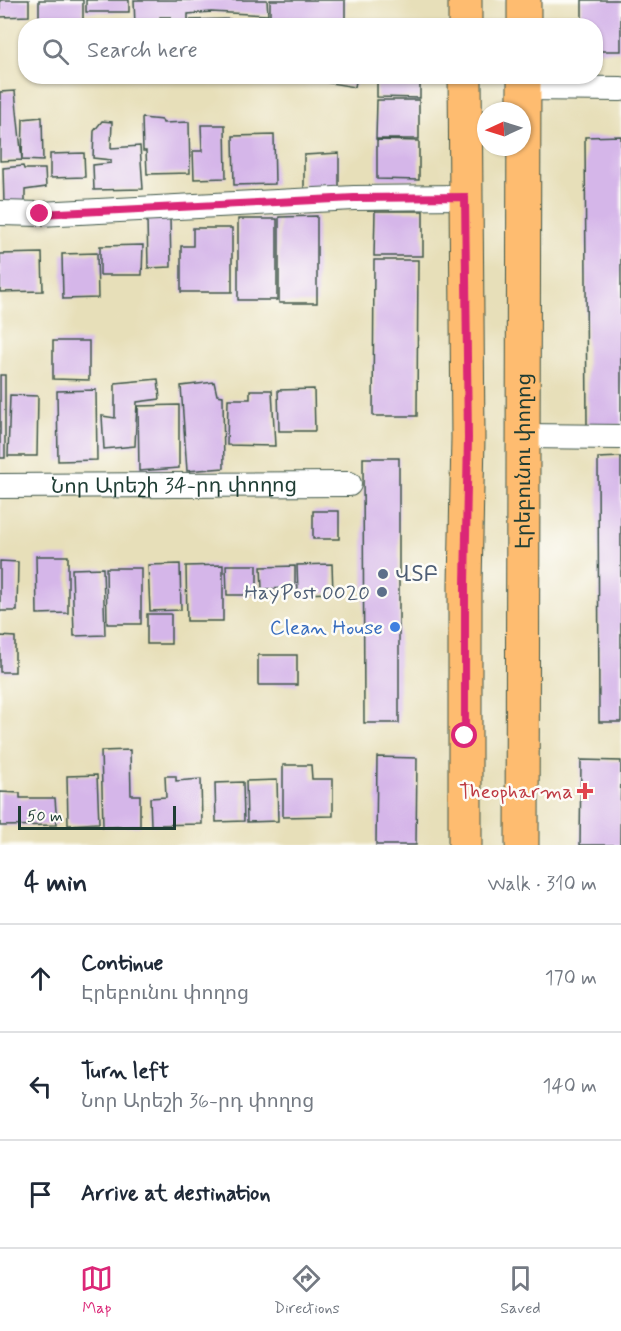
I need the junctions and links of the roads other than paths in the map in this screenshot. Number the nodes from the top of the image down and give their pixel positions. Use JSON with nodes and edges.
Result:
{"nodes":[{"id":1,"x":465,"y":0,"type":"edge"},
{"id":2,"x":524,"y":0,"type":"edge"},
{"id":3,"x":465,"y":18,"type":"edge"},
{"id":4,"x":524,"y":18,"type":"edge"},
{"id":5,"x":465,"y":84,"type":"edge"},
{"id":6,"x":524,"y":84,"type":"edge"},
{"id":7,"x":556,"y":84,"type":"edge"},
{"id":8,"x":621,"y":88,"type":"edge"},
{"id":9,"x":465,"y":197,"type":"junction"},
{"id":10,"x":0,"y":213,"type":"edge"},
{"id":11,"x":523,"y":436,"type":"junction"},
{"id":12,"x":621,"y":437,"type":"edge"},
{"id":13,"x":349,"y":484,"type":"dead end"},
{"id":14,"x":0,"y":486,"type":"edge"},
{"id":15,"x":465,"y":845,"type":"edge"},
{"id":16,"x":522,"y":845,"type":"edge"}],
"edges":[{"from":1,"to":3,"type":"main road"},
{"from":2,"to":4,"type":"main road"},
{"from":5,"to":9,"type":"main road"},
{"from":6,"to":11,"type":"main road","name":"Էրեբունու փողոց"},
{"from":7,"to":8,"type":"street"},
{"from":9,"to":10,"type":"street"},
{"from":9,"to":15,"type":"main road"},
{"from":11,"to":12,"type":"street"},
{"from":11,"to":16,"type":"main road","name":"Էրեբունու փողոց"},
{"from":13,"to":14,"type":"street","name":"Նոր Արեշի 34-րդ փողոց"}]}
